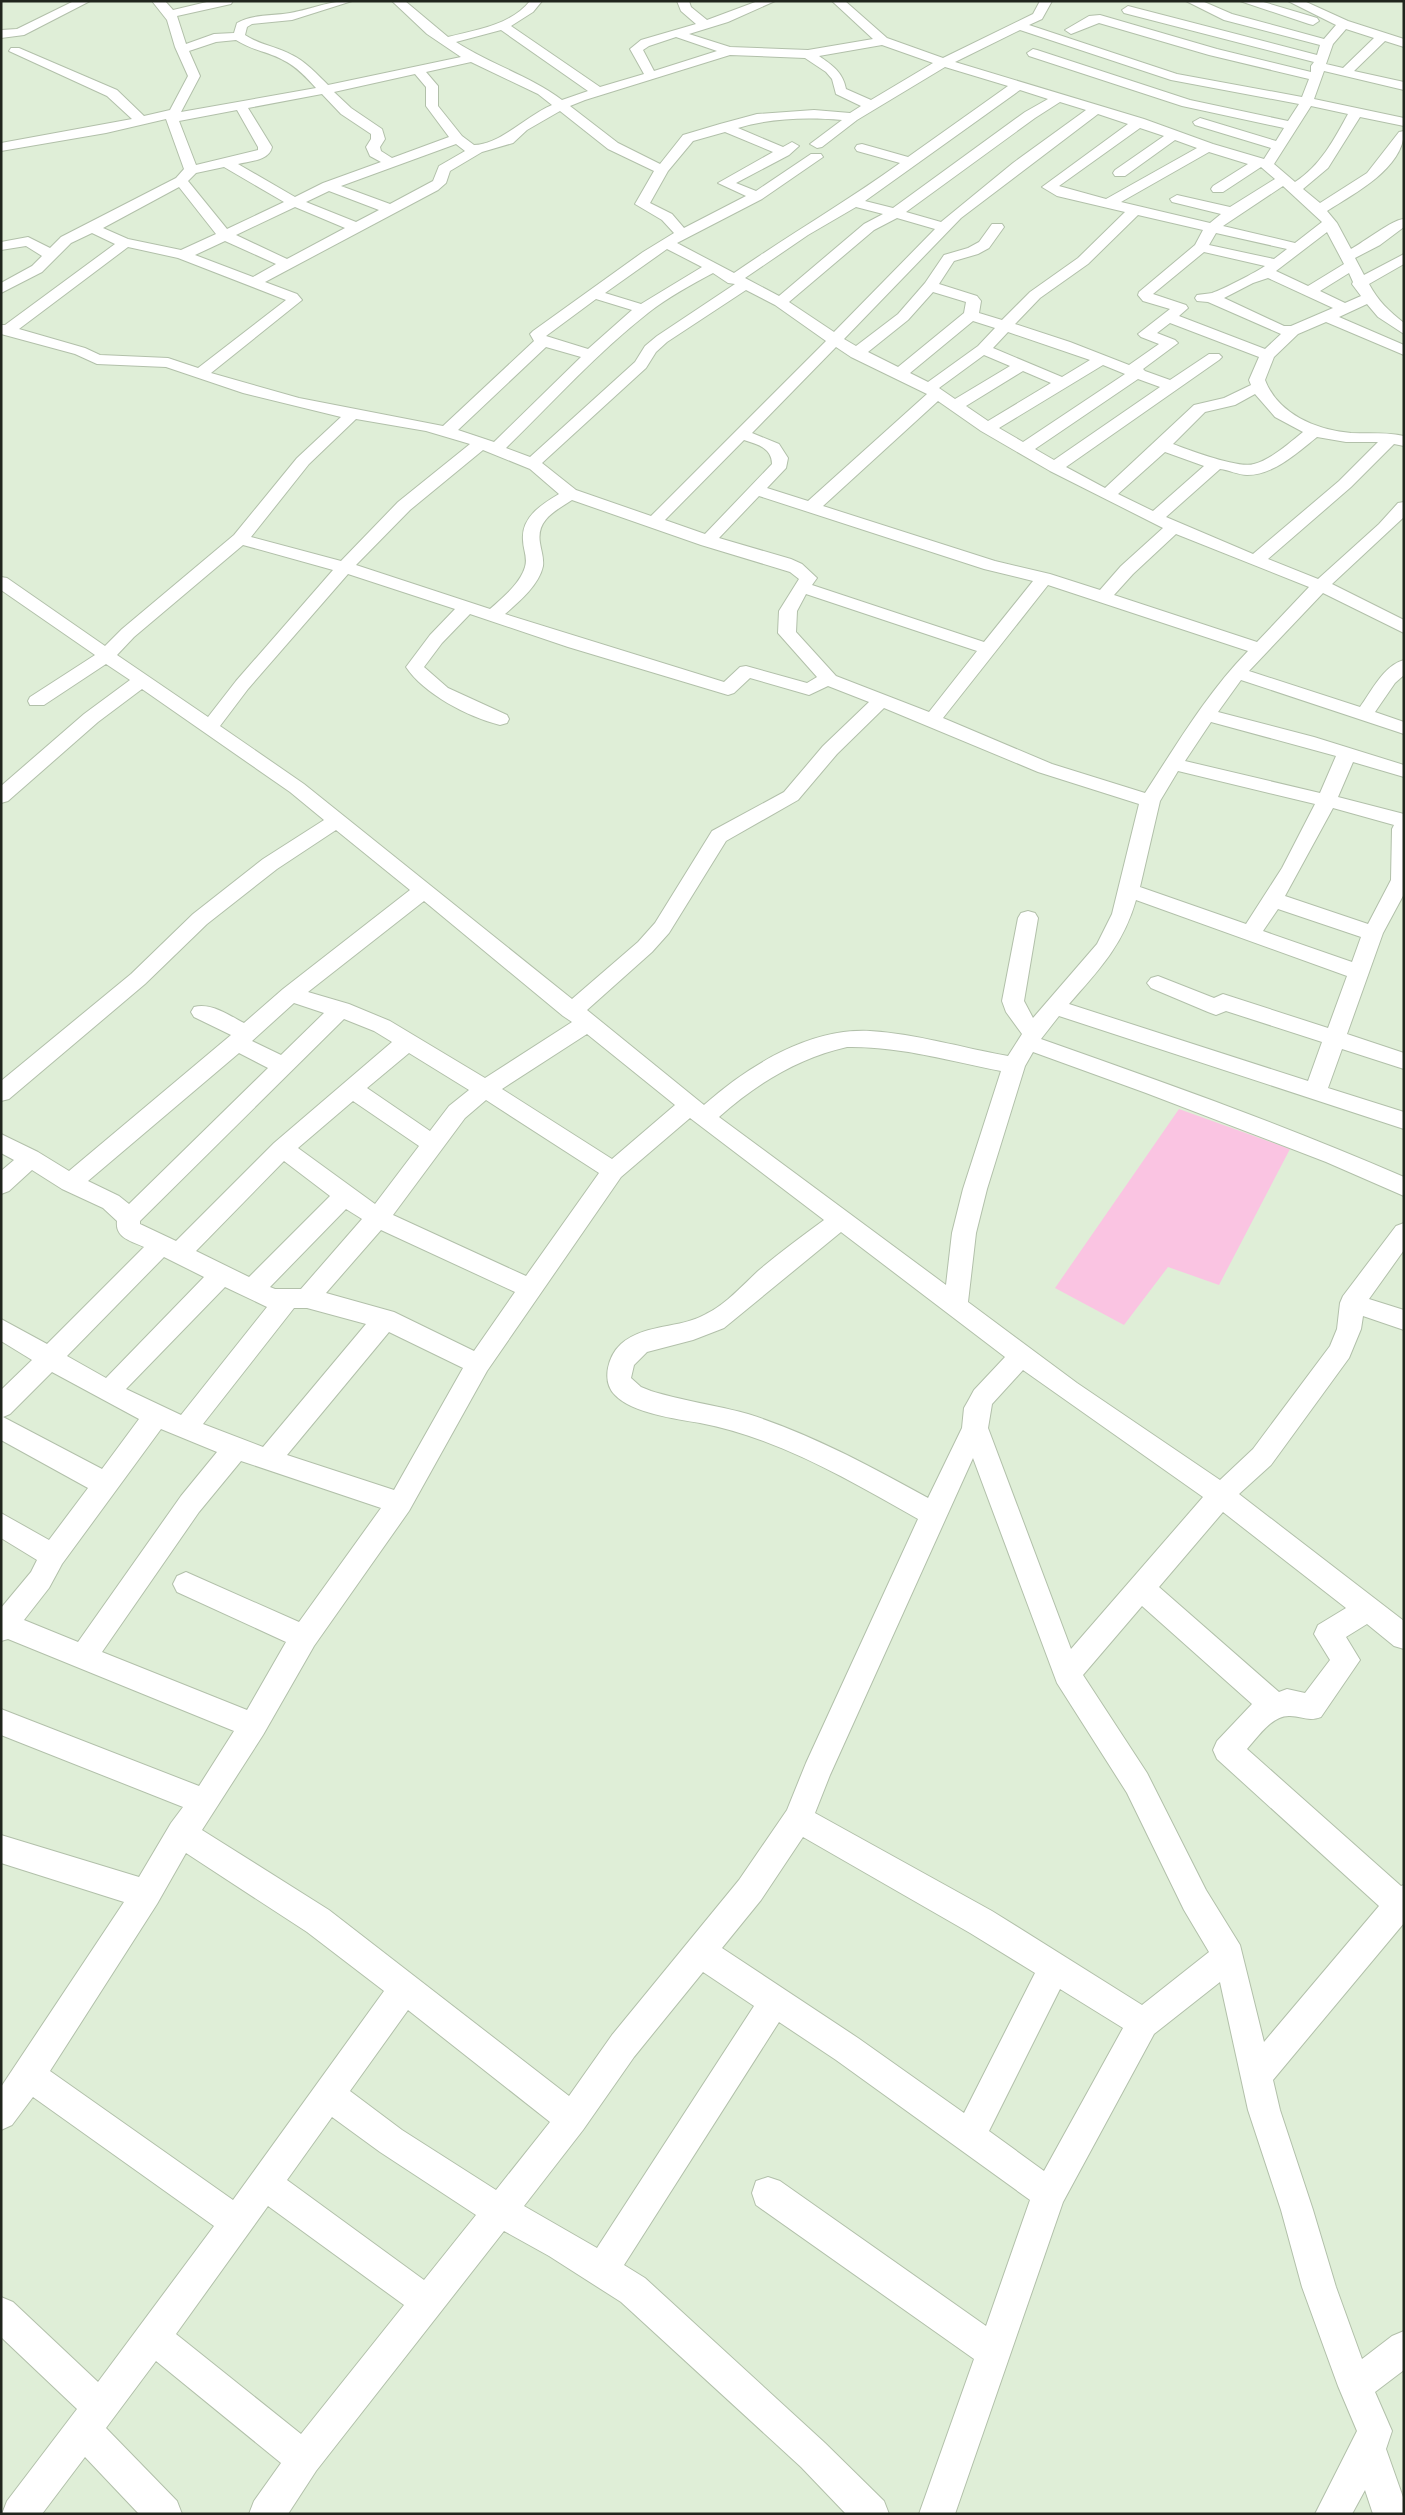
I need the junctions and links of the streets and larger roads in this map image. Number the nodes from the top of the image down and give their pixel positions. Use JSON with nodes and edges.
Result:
{"nodes":[{"id":1,"x":84,"y":1,"type":"edge"},
{"id":2,"x":158,"y":1,"type":"edge"},
{"id":3,"x":227,"y":1,"type":"edge"},
{"id":4,"x":346,"y":1,"type":"edge"},
{"id":5,"x":398,"y":1,"type":"edge"},
{"id":6,"x":536,"y":1,"type":"edge"},
{"id":7,"x":683,"y":1,"type":"edge"},
{"id":8,"x":769,"y":1,"type":"edge"},
{"id":9,"x":838,"y":1,"type":"edge"},
{"id":10,"x":1046,"y":1,"type":"edge"},
{"id":11,"x":1192,"y":1,"type":"edge"},
{"id":12,"x":1246,"y":1,"type":"edge"},
{"id":13,"x":1294,"y":1,"type":"edge"},
{"id":14,"x":66,"y":6,"type":"edge"},
{"id":15,"x":1128,"y":10,"type":"dead end"},
{"id":16,"x":171,"y":14,"type":"junction"},
{"id":17,"x":501,"y":25,"type":"junction"},
{"id":18,"x":705,"y":25,"type":"junction"},
{"id":19,"x":1018,"y":25,"type":"junction"},
{"id":20,"x":1342,"y":26,"type":"junction"},
{"id":21,"x":1071,"y":30,"type":"dead end"},
{"id":22,"x":675,"y":33,"type":"junction"},
{"id":23,"x":1,"y":34,"type":"edge"},
{"id":24,"x":238,"y":36,"type":"junction"},
{"id":25,"x":1396,"y":38,"type":"edge"},
{"id":26,"x":445,"y":41,"type":"junction"},
{"id":27,"x":883,"y":41,"type":"junction"},
{"id":28,"x":1327,"y":43,"type":"junction"},
{"id":29,"x":184,"y":49,"type":"junction"},
{"id":30,"x":729,"y":51,"type":"junction"},
{"id":31,"x":1213,"y":52,"type":"junction"},
{"id":32,"x":1033,"y":53,"type":"dead end"},
{"id":33,"x":808,"y":54,"type":"junction"},
{"id":34,"x":472,"y":58,"type":"junction"},
{"id":35,"x":3,"y":60,"type":"dead end"},
{"id":36,"x":944,"y":62,"type":"junction"},
{"id":37,"x":1318,"y":68,"type":"junction"},
{"id":38,"x":418,"y":70,"type":"junction"},
{"id":39,"x":1394,"y":71,"type":"dead end"},
{"id":40,"x":1346,"y":72,"type":"junction"},
{"id":41,"x":651,"y":76,"type":"junction"},
{"id":42,"x":1175,"y":77,"type":"junction"},
{"id":43,"x":1383,"y":81,"type":"junction"},
{"id":44,"x":1018,"y":85,"type":"junction"},
{"id":45,"x":1404,"y":86,"type":"edge"},
{"id":46,"x":326,"y":90,"type":"junction"},
{"id":47,"x":597,"y":91,"type":"junction"},
{"id":48,"x":1058,"y":98,"type":"junction"},
{"id":49,"x":562,"y":105,"type":"junction"},
{"id":50,"x":872,"y":106,"type":"junction"},
{"id":51,"x":241,"y":107,"type":"junction"},
{"id":52,"x":1304,"y":108,"type":"junction"},
{"id":53,"x":1096,"y":109,"type":"junction"},
{"id":54,"x":1356,"y":112,"type":"junction"},
{"id":55,"x":173,"y":116,"type":"junction"},
{"id":56,"x":852,"y":117,"type":"junction"},
{"id":57,"x":1188,"y":118,"type":"dead end"},
{"id":58,"x":141,"y":121,"type":"junction"},
{"id":59,"x":1139,"y":122,"type":"junction"},
{"id":60,"x":1404,"y":122,"type":"edge"},
{"id":61,"x":1291,"y":126,"type":"junction"},
{"id":62,"x":725,"y":127,"type":"junction"},
{"id":63,"x":1404,"y":134,"type":"edge"},
{"id":64,"x":1174,"y":135,"type":"junction"},
{"id":65,"x":457,"y":139,"type":"junction"},
{"id":66,"x":1280,"y":146,"type":"junction"},
{"id":67,"x":1,"y":147,"type":"edge"},
{"id":68,"x":1208,"y":147,"type":"junction"},
{"id":69,"x":862,"y":148,"type":"dead end"},
{"id":70,"x":477,"y":149,"type":"junction"},
{"id":71,"x":910,"y":162,"type":"junction"},
{"id":72,"x":227,"y":163,"type":"junction"},
{"id":73,"x":391,"y":163,"type":"junction"},
{"id":74,"x":1263,"y":163,"type":"junction"},
{"id":75,"x":191,"y":170,"type":"junction"},
{"id":76,"x":662,"y":170,"type":"junction"},
{"id":77,"x":1120,"y":173,"type":"dead end"},
{"id":78,"x":180,"y":181,"type":"junction"},
{"id":79,"x":1288,"y":184,"type":"junction"},
{"id":80,"x":328,"y":186,"type":"junction"},
{"id":81,"x":1218,"y":189,"type":"dead end"},
{"id":82,"x":757,"y":196,"type":"junction"},
{"id":83,"x":1178,"y":199,"type":"dead end"},
{"id":84,"x":294,"y":202,"type":"junction"},
{"id":85,"x":854,"y":202,"type":"junction"},
{"id":86,"x":1108,"y":204,"type":"junction"},
{"id":87,"x":389,"y":209,"type":"junction"},
{"id":88,"x":1135,"y":210,"type":"junction"},
{"id":89,"x":1319,"y":210,"type":"junction"},
{"id":90,"x":1232,"y":212,"type":"junction"},
{"id":91,"x":895,"y":213,"type":"junction"},
{"id":92,"x":1330,"y":223,"type":"junction"},
{"id":93,"x":1404,"y":224,"type":"edge"},
{"id":94,"x":356,"y":227,"type":"junction"},
{"id":95,"x":944,"y":227,"type":"junction"},
{"id":96,"x":997,"y":227,"type":"dead end"},
{"id":97,"x":92,"y":228,"type":"junction"},
{"id":98,"x":1211,"y":229,"type":"junction"},
{"id":99,"x":682,"y":234,"type":"junction"},
{"id":100,"x":224,"y":235,"type":"junction"},
{"id":101,"x":125,"y":243,"type":"junction"},
{"id":102,"x":666,"y":244,"type":"junction"},
{"id":103,"x":1,"y":246,"type":"edge"},
{"id":104,"x":1201,"y":247,"type":"junction"},
{"id":105,"x":1299,"y":248,"type":"junction"},
{"id":106,"x":50,"y":254,"type":"junction"},
{"id":107,"x":183,"y":255,"type":"junction"},
{"id":108,"x":1404,"y":258,"type":"edge"},
{"id":109,"x":1349,"y":261,"type":"junction"},
{"id":110,"x":287,"y":264,"type":"junction"},
{"id":111,"x":714,"y":267,"type":"junction"},
{"id":112,"x":1271,"y":269,"type":"junction"},
{"id":113,"x":254,"y":282,"type":"junction"},
{"id":114,"x":738,"y":282,"type":"junction"},
{"id":115,"x":1359,"y":284,"type":"junction"},
{"id":116,"x":4,"y":285,"type":"edge"},
{"id":117,"x":930,"y":286,"type":"junction"},
{"id":118,"x":1308,"y":292,"type":"junction"},
{"id":119,"x":594,"y":294,"type":"junction"},
{"id":120,"x":1211,"y":298,"type":"junction"},
{"id":121,"x":1369,"y":298,"type":"junction"},
{"id":122,"x":780,"y":302,"type":"junction"},
{"id":123,"x":1344,"y":308,"type":"junction"},
{"id":124,"x":643,"y":309,"type":"junction"},
{"id":125,"x":1174,"y":312,"type":"junction"},
{"id":126,"x":971,"y":315,"type":"junction"},
{"id":127,"x":1325,"y":316,"type":"junction"},
{"id":128,"x":1007,"y":326,"type":"junction"},
{"id":129,"x":4,"y":330,"type":"edge"},
{"id":130,"x":1404,"y":330,"type":"edge"},
{"id":131,"x":1293,"y":331,"type":"junction"},
{"id":132,"x":835,"y":340,"type":"junction"},
{"id":133,"x":543,"y":341,"type":"junction"},
{"id":134,"x":983,"y":349,"type":"junction"},
{"id":135,"x":1404,"y":351,"type":"edge"},
{"id":136,"x":856,"y":354,"type":"junction"},
{"id":137,"x":592,"y":355,"type":"junction"},
{"id":138,"x":1267,"y":355,"type":"junction"},
{"id":139,"x":1214,"y":357,"type":"dead end"},
{"id":140,"x":1103,"y":359,"type":"junction"},
{"id":141,"x":1022,"y":365,"type":"junction"},
{"id":142,"x":1134,"y":371,"type":"junction"},
{"id":143,"x":200,"y":374,"type":"junction"},
{"id":144,"x":900,"y":374,"type":"junction"},
{"id":145,"x":1062,"y":382,"type":"junction"},
{"id":146,"x":1170,"y":386,"type":"junction"},
{"id":147,"x":1260,"y":386,"type":"junction"},
{"id":148,"x":932,"y":391,"type":"junction"},
{"id":149,"x":954,"y":406,"type":"junction"},
{"id":150,"x":353,"y":414,"type":"junction"},
{"id":151,"x":987,"y":428,"type":"junction"},
{"id":152,"x":1315,"y":430,"type":"junction"},
{"id":153,"x":447,"y":431,"type":"junction"},
{"id":154,"x":740,"y":434,"type":"junction"},
{"id":155,"x":1398,"y":439,"type":"edge"},
{"id":156,"x":1162,"y":445,"type":"junction"},
{"id":157,"x":488,"y":446,"type":"junction"},
{"id":158,"x":1024,"y":449,"type":"junction"},
{"id":159,"x":532,"y":464,"type":"junction"},
{"id":160,"x":1213,"y":464,"type":"junction"},
{"id":161,"x":1056,"y":466,"type":"junction"},
{"id":162,"x":756,"y":490,"type":"junction"},
{"id":163,"x":570,"y":494,"type":"junction"},
{"id":164,"x":1108,"y":494,"type":"junction"},
{"id":165,"x":1404,"y":507,"type":"edge"},
{"id":166,"x":812,"y":508,"type":"junction"},
{"id":167,"x":1155,"y":518,"type":"junction"},
{"id":168,"x":653,"y":523,"type":"junction"},
{"id":169,"x":1174,"y":527,"type":"junction"},
{"id":170,"x":1394,"y":530,"type":"edge"},
{"id":171,"x":240,"y":539,"type":"junction"},
{"id":172,"x":708,"y":541,"type":"junction"},
{"id":173,"x":1255,"y":561,"type":"junction"},
{"id":174,"x":346,"y":567,"type":"junction"},
{"id":175,"x":1044,"y":578,"type":"junction"},
{"id":176,"x":1,"y":582,"type":"edge"},
{"id":177,"x":1321,"y":585,"type":"junction"},
{"id":178,"x":802,"y":587,"type":"junction"},
{"id":179,"x":1103,"y":597,"type":"junction"},
{"id":180,"x":10,"y":600,"type":"edge"},
{"id":181,"x":467,"y":608,"type":"junction"},
{"id":182,"x":492,"y":616,"type":"junction"},
{"id":183,"x":1404,"y":628,"type":"edge"},
{"id":184,"x":987,"y":649,"type":"junction"},
{"id":185,"x":1260,"y":649,"type":"junction"},
{"id":186,"x":106,"y":656,"type":"junction"},
{"id":187,"x":1404,"y":665,"type":"edge"},
{"id":188,"x":1237,"y":672,"type":"junction"},
{"id":189,"x":830,"y":680,"type":"junction"},
{"id":190,"x":142,"y":681,"type":"junction"},
{"id":191,"x":880,"y":700,"type":"junction"},
{"id":192,"x":37,"y":701,"type":"dead end"},
{"id":193,"x":1206,"y":715,"type":"junction"},
{"id":194,"x":1364,"y":715,"type":"junction"},
{"id":195,"x":500,"y":718,"type":"dead end"},
{"id":196,"x":932,"y":720,"type":"junction"},
{"id":197,"x":210,"y":728,"type":"junction"},
{"id":198,"x":1404,"y":728,"type":"edge"},
{"id":199,"x":1348,"y":753,"type":"junction"},
{"id":200,"x":1173,"y":764,"type":"junction"},
{"id":201,"x":1404,"y":771,"type":"edge"},
{"id":202,"x":1,"y":797,"type":"edge"},
{"id":203,"x":1328,"y":800,"type":"junction"},
{"id":204,"x":1150,"y":801,"type":"junction"},
{"id":205,"x":337,"y":820,"type":"junction"},
{"id":206,"x":1403,"y":826,"type":"edge"},
{"id":207,"x":1402,"y":880,"type":"edge"},
{"id":208,"x":423,"y":890,"type":"junction"},
{"id":209,"x":1129,"y":890,"type":"junction"},
{"id":210,"x":1274,"y":900,"type":"junction"},
{"id":211,"x":1028,"y":918,"type":"dead end"},
{"id":212,"x":1251,"y":933,"type":"junction"},
{"id":213,"x":1373,"y":933,"type":"junction"},
{"id":214,"x":1360,"y":973,"type":"junction"},
{"id":215,"x":1158,"y":983,"type":"dead end"},
{"id":216,"x":290,"y":994,"type":"junction"},
{"id":217,"x":1054,"y":1007,"type":"junction"},
{"id":218,"x":341,"y":1009,"type":"junction"},
{"id":219,"x":202,"y":1012,"type":"dead end"},
{"id":220,"x":579,"y":1017,"type":"junction"},
{"id":221,"x":242,"y":1038,"type":"junction"},
{"id":222,"x":1030,"y":1038,"type":"junction"},
{"id":223,"x":1336,"y":1038,"type":"junction"},
{"id":224,"x":408,"y":1041,"type":"junction"},
{"id":225,"x":1404,"y":1061,"type":"edge"},
{"id":226,"x":1014,"y":1065,"type":"junction"},
{"id":227,"x":284,"y":1066,"type":"junction"},
{"id":228,"x":352,"y":1089,"type":"junction"},
{"id":229,"x":485,"y":1089,"type":"junction"},
{"id":230,"x":1315,"y":1092,"type":"junction"},
{"id":231,"x":1,"y":1093,"type":"edge"},
{"id":232,"x":697,"y":1111,"type":"junction"},
{"id":233,"x":1404,"y":1121,"type":"edge"},
{"id":234,"x":1,"y":1142,"type":"edge"},
{"id":235,"x":432,"y":1144,"type":"junction"},
{"id":236,"x":282,"y":1149,"type":"junction"},
{"id":237,"x":30,"y":1158,"type":"junction"},
{"id":238,"x":613,"y":1171,"type":"junction"},
{"id":239,"x":70,"y":1183,"type":"junction"},
{"id":240,"x":1,"y":1185,"type":"edge"},
{"id":241,"x":1404,"y":1187,"type":"edge"},
{"id":242,"x":345,"y":1195,"type":"junction"},
{"id":243,"x":378,"y":1217,"type":"junction"},
{"id":244,"x":129,"y":1218,"type":"junction"},
{"id":245,"x":842,"y":1219,"type":"junction"},
{"id":246,"x":1404,"y":1232,"type":"edge"},
{"id":247,"x":170,"y":1249,"type":"junction"},
{"id":248,"x":220,"y":1276,"type":"junction"},
{"id":249,"x":253,"y":1289,"type":"junction"},
{"id":250,"x":531,"y":1290,"type":"junction"},
{"id":251,"x":297,"y":1298,"type":"junction"},
{"id":252,"x":1352,"y":1303,"type":"junction"},
{"id":253,"x":956,"y":1305,"type":"junction"},
{"id":254,"x":384,"y":1319,"type":"junction"},
{"id":255,"x":1404,"y":1320,"type":"edge"},
{"id":256,"x":1,"y":1328,"type":"edge"},
{"id":257,"x":1022,"y":1355,"type":"junction"},
{"id":258,"x":48,"y":1357,"type":"junction"},
{"id":259,"x":478,"y":1364,"type":"junction"},
{"id":260,"x":108,"y":1392,"type":"junction"},
{"id":261,"x":1,"y":1407,"type":"edge"},
{"id":262,"x":156,"y":1416,"type":"junction"},
{"id":263,"x":1,"y":1427,"type":"edge"},
{"id":264,"x":185,"y":1428,"type":"junction"},
{"id":265,"x":975,"y":1428,"type":"junction"},
{"id":266,"x":237,"y":1447,"type":"junction"},
{"id":267,"x":269,"y":1458,"type":"junction"},
{"id":268,"x":107,"y":1485,"type":"junction"},
{"id":269,"x":1221,"y":1495,"type":"junction"},
{"id":270,"x":400,"y":1503,"type":"junction"},
{"id":271,"x":933,"y":1514,"type":"junction"},
{"id":272,"x":1,"y":1524,"type":"edge"},
{"id":273,"x":53,"y":1556,"type":"junction"},
{"id":274,"x":186,"y":1584,"type":"dead end"},
{"id":275,"x":1140,"y":1587,"type":"junction"},
{"id":276,"x":1368,"y":1608,"type":"junction"},
{"id":277,"x":3,"y":1627,"type":"edge"},
{"id":278,"x":1404,"y":1636,"type":"edge"},
{"id":279,"x":304,"y":1637,"type":"junction"},
{"id":280,"x":83,"y":1657,"type":"junction"},
{"id":281,"x":1067,"y":1674,"type":"junction"},
{"id":282,"x":1271,"y":1703,"type":"junction"},
{"id":283,"x":1,"y":1722,"type":"edge"},
{"id":284,"x":253,"y":1726,"type":"junction"},
{"id":285,"x":205,"y":1802,"type":"junction"},
{"id":286,"x":798,"y":1819,"type":"junction"},
{"id":287,"x":181,"y":1832,"type":"junction"},
{"id":288,"x":1,"y":1849,"type":"edge"},
{"id":289,"x":146,"y":1894,"type":"junction"},
{"id":290,"x":1401,"y":1902,"type":"edge"},
{"id":291,"x":699,"y":1951,"type":"junction"},
{"id":292,"x":1229,"y":1956,"type":"junction"},
{"id":293,"x":1054,"y":1968,"type":"junction"},
{"id":294,"x":404,"y":1989,"type":"junction"},
{"id":295,"x":775,"y":2001,"type":"junction"},
{"id":296,"x":1143,"y":2023,"type":"junction"},
{"id":297,"x":29,"y":2075,"type":"junction"},
{"id":298,"x":1256,"y":2076,"type":"junction"},
{"id":299,"x":328,"y":2094,"type":"junction"},
{"id":300,"x":1,"y":2114,"type":"edge"},
{"id":301,"x":572,"y":2119,"type":"junction"},
{"id":302,"x":969,"y":2137,"type":"junction"},
{"id":303,"x":264,"y":2183,"type":"junction"},
{"id":304,"x":768,"y":2193,"type":"dead end"},
{"id":305,"x":1049,"y":2194,"type":"junction"},
{"id":306,"x":498,"y":2210,"type":"junction"},
{"id":307,"x":236,"y":2222,"type":"junction"},
{"id":308,"x":602,"y":2270,"type":"junction"},
{"id":309,"x":427,"y":2302,"type":"junction"},
{"id":310,"x":1,"y":2314,"type":"edge"},
{"id":311,"x":153,"y":2337,"type":"junction"},
{"id":312,"x":1404,"y":2348,"type":"edge"},
{"id":313,"x":995,"y":2353,"type":"junction"},
{"id":314,"x":1356,"y":2386,"type":"junction"},
{"id":315,"x":92,"y":2419,"type":"junction"},
{"id":316,"x":1368,"y":2449,"type":"junction"},
{"id":317,"x":304,"y":2459,"type":"junction"},
{"id":318,"x":20,"y":2514,"type":"edge"},
{"id":319,"x":164,"y":2514,"type":"edge"},
{"id":320,"x":267,"y":2514,"type":"edge"},
{"id":321,"x":872,"y":2514,"type":"edge"},
{"id":322,"x":937,"y":2514,"type":"edge"},
{"id":323,"x":1333,"y":2514,"type":"edge"},
{"id":324,"x":1390,"y":2514,"type":"edge"}],
"edges":[{"from":1,"to":14,"type":"street"},
{"from":2,"to":16,"type":"street"},
{"from":3,"to":16,"type":"street"},
{"from":4,"to":24,"type":"street"},
{"from":5,"to":26,"type":"street"},
{"from":6,"to":17,"type":"street"},
{"from":7,"to":18,"type":"street"},
{"from":8,"to":18,"type":"street"},
{"from":9,"to":27,"type":"street"},
{"from":10,"to":19,"type":"street"},
{"from":11,"to":28,"type":"street"},
{"from":12,"to":20,"type":"street"},
{"from":13,"to":20,"type":"street"},
{"from":14,"to":23,"type":"street"},
{"from":15,"to":37,"type":"street"},
{"from":16,"to":29,"type":"street"},
{"from":17,"to":26,"type":"street"},
{"from":17,"to":47,"type":"street"},
{"from":18,"to":22,"type":"street"},
{"from":19,"to":36,"type":"street"},
{"from":19,"to":42,"type":"street"},
{"from":20,"to":25,"type":"street"},
{"from":20,"to":28,"type":"street"},
{"from":21,"to":31,"type":"street"},
{"from":22,"to":30,"type":"street"},
{"from":22,"to":41,"type":"street"},
{"from":24,"to":29,"type":"street"},
{"from":24,"to":46,"type":"street"},
{"from":25,"to":40,"type":"street"},
{"from":26,"to":34,"type":"street"},
{"from":27,"to":33,"type":"street"},
{"from":27,"to":36,"type":"street"},
{"from":28,"to":37,"type":"street"},
{"from":29,"to":55,"type":"street"},
{"from":30,"to":33,"type":"street"},
{"from":30,"to":41,"type":"street"},
{"from":31,"to":37,"type":"street"},
{"from":31,"to":42,"type":"street"},
{"from":32,"to":61,"type":"street"},
{"from":33,"to":50,"type":"street"},
{"from":34,"to":38,"type":"street"},
{"from":34,"to":49,"type":"street"},
{"from":35,"to":58,"type":"street"},
{"from":36,"to":44,"type":"street"},
{"from":36,"to":50,"type":"street"},
{"from":37,"to":40,"type":"street"},
{"from":37,"to":52,"type":"street"},
{"from":38,"to":46,"type":"street"},
{"from":38,"to":65,"type":"street"},
{"from":39,"to":43,"type":"street"},
{"from":40,"to":43,"type":"street"},
{"from":41,"to":47,"type":"street"},
{"from":42,"to":52,"type":"street"},
{"from":43,"to":45,"type":"street"},
{"from":44,"to":48,"type":"street"},
{"from":44,"to":71,"type":"street"},
{"from":46,"to":51,"type":"street"},
{"from":46,"to":73,"type":"street"},
{"from":47,"to":49,"type":"street"},
{"from":48,"to":53,"type":"street"},
{"from":48,"to":91,"type":"street"},
{"from":49,"to":70,"type":"street"},
{"from":49,"to":76,"type":"street"},
{"from":50,"to":56,"type":"street"},
{"from":51,"to":55,"type":"street"},
{"from":51,"to":72,"type":"street"},
{"from":52,"to":54,"type":"street"},
{"from":52,"to":61,"type":"street"},
{"from":53,"to":59,"type":"street"},
{"from":53,"to":95,"type":"street"},
{"from":54,"to":60,"type":"street"},
{"from":54,"to":79,"type":"street"},
{"from":55,"to":58,"type":"street"},
{"from":55,"to":75,"type":"street"},
{"from":56,"to":62,"type":"street"},
{"from":56,"to":82,"type":"street"},
{"from":57,"to":66,"type":"street"},
{"from":58,"to":67,"type":"street"},
{"from":59,"to":64,"type":"street"},
{"from":59,"to":86,"type":"street"},
{"from":61,"to":66,"type":"street"},
{"from":62,"to":76,"type":"street"},
{"from":62,"to":82,"type":"street"},
{"from":63,"to":89,"type":"street"},
{"from":64,"to":68,"type":"street"},
{"from":64,"to":77,"type":"street"},
{"from":65,"to":70,"type":"street"},
{"from":65,"to":73,"type":"street"},
{"from":66,"to":74,"type":"street"},
{"from":68,"to":74,"type":"street"},
{"from":68,"to":86,"type":"street"},
{"from":69,"to":71,"type":"street"},
{"from":70,"to":87,"type":"street"},
{"from":71,"to":85,"type":"street"},
{"from":72,"to":75,"type":"street"},
{"from":72,"to":84,"type":"street"},
{"from":73,"to":80,"type":"street"},
{"from":74,"to":79,"type":"street"},
{"from":74,"to":81,"type":"street"},
{"from":75,"to":78,"type":"street"},
{"from":76,"to":99,"type":"street"},
{"from":78,"to":97,"type":"street"},
{"from":78,"to":100,"type":"street"},
{"from":79,"to":89,"type":"street"},
{"from":79,"to":90,"type":"street"},
{"from":80,"to":84,"type":"street"},
{"from":80,"to":87,"type":"street"},
{"from":82,"to":99,"type":"street"},
{"from":83,"to":90,"type":"street"},
{"from":84,"to":94,"type":"street"},
{"from":84,"to":100,"type":"street"},
{"from":85,"to":91,"type":"street"},
{"from":85,"to":114,"type":"street"},
{"from":86,"to":88,"type":"street"},
{"from":87,"to":94,"type":"street"},
{"from":88,"to":98,"type":"street"},
{"from":88,"to":128,"type":"street"},
{"from":89,"to":92,"type":"street"},
{"from":90,"to":98,"type":"street"},
{"from":91,"to":95,"type":"street"},
{"from":91,"to":122,"type":"street"},
{"from":92,"to":105,"type":"street"},
{"from":92,"to":109,"type":"street"},
{"from":93,"to":109,"type":"street"},
{"from":94,"to":110,"type":"street"},
{"from":95,"to":132,"type":"street"},
{"from":96,"to":117,"type":"street"},
{"from":97,"to":101,"type":"street"},
{"from":97,"to":106,"type":"street"},
{"from":98,"to":104,"type":"street"},
{"from":98,"to":105,"type":"street"},
{"from":99,"to":102,"type":"street"},
{"from":100,"to":107,"type":"street"},
{"from":100,"to":110,"type":"street"},
{"from":101,"to":107,"type":"street"},
{"from":101,"to":129,"type":"street"},
{"from":102,"to":111,"type":"street"},
{"from":102,"to":119,"type":"street"},
{"from":103,"to":106,"type":"street"},
{"from":104,"to":112,"type":"street"},
{"from":104,"to":125,"type":"street"},
{"from":105,"to":112,"type":"street"},
{"from":106,"to":116,"type":"street"},
{"from":107,"to":113,"type":"street"},
{"from":108,"to":115,"type":"street"},
{"from":109,"to":115,"type":"street"},
{"from":109,"to":118,"type":"street"},
{"from":110,"to":113,"type":"street"},
{"from":111,"to":114,"type":"street"},
{"from":111,"to":124,"type":"street"},
{"from":112,"to":118,"type":"street"},
{"from":112,"to":120,"type":"street"},
{"from":113,"to":143,"type":"street"},
{"from":114,"to":122,"type":"street"},
{"from":114,"to":159,"type":"street"},
{"from":115,"to":121,"type":"street"},
{"from":117,"to":126,"type":"street"},
{"from":117,"to":136,"type":"street"},
{"from":118,"to":123,"type":"street"},
{"from":119,"to":124,"type":"street"},
{"from":119,"to":133,"type":"street"},
{"from":120,"to":125,"type":"street"},
{"from":120,"to":131,"type":"street"},
{"from":121,"to":123,"type":"street"},
{"from":121,"to":130,"type":"street"},
{"from":122,"to":132,"type":"street"},
{"from":123,"to":127,"type":"street"},
{"from":124,"to":137,"type":"street"},
{"from":125,"to":138,"type":"street"},
{"from":125,"to":142,"type":"street"},
{"from":126,"to":128,"type":"street"},
{"from":126,"to":144,"type":"street"},
{"from":127,"to":131,"type":"street"},
{"from":127,"to":135,"type":"street"},
{"from":128,"to":134,"type":"street"},
{"from":128,"to":140,"type":"street"},
{"from":129,"to":143,"type":"street"},
{"from":131,"to":138,"type":"street"},
{"from":132,"to":136,"type":"street"},
{"from":132,"to":154,"type":"street"},
{"from":133,"to":137,"type":"street"},
{"from":133,"to":153,"type":"street"},
{"from":134,"to":141,"type":"street"},
{"from":134,"to":148,"type":"street"},
{"from":136,"to":144,"type":"street"},
{"from":137,"to":157,"type":"street"},
{"from":138,"to":147,"type":"street"},
{"from":139,"to":146,"type":"street"},
{"from":140,"to":142,"type":"street"},
{"from":140,"to":145,"type":"street"},
{"from":141,"to":145,"type":"street"},
{"from":141,"to":149,"type":"street"},
{"from":142,"to":146,"type":"street"},
{"from":142,"to":158,"type":"street"},
{"from":143,"to":150,"type":"street"},
{"from":144,"to":148,"type":"street"},
{"from":145,"to":151,"type":"street"},
{"from":146,"to":161,"type":"street"},
{"from":147,"to":152,"type":"street"},
{"from":147,"to":156,"type":"street"},
{"from":148,"to":149,"type":"street"},
{"from":148,"to":166,"type":"street"},
{"from":149,"to":151,"type":"street"},
{"from":150,"to":153,"type":"street"},
{"from":150,"to":171,"type":"street"},
{"from":151,"to":158,"type":"street"},
{"from":152,"to":155,"type":"street"},
{"from":152,"to":160,"type":"street"},
{"from":153,"to":157,"type":"street"},
{"from":154,"to":162,"type":"street"},
{"from":154,"to":168,"type":"street"},
{"from":155,"to":173,"type":"street"},
{"from":156,"to":160,"type":"street"},
{"from":156,"to":164,"type":"street"},
{"from":157,"to":159,"type":"street"},
{"from":157,"to":174,"type":"street"},
{"from":158,"to":161,"type":"street"},
{"from":159,"to":163,"type":"street"},
{"from":160,"to":167,"type":"street"},
{"from":161,"to":164,"type":"street"},
{"from":162,"to":166,"type":"street"},
{"from":162,"to":172,"type":"street"},
{"from":163,"to":168,"type":"street"},
{"from":163,"to":182,"type":"street"},
{"from":164,"to":167,"type":"street"},
{"from":165,"to":170,"type":"street"},
{"from":166,"to":175,"type":"street"},
{"from":167,"to":169,"type":"street"},
{"from":168,"to":172,"type":"street"},
{"from":169,"to":173,"type":"street"},
{"from":169,"to":179,"type":"street"},
{"from":170,"to":177,"type":"street"},
{"from":171,"to":174,"type":"street"},
{"from":171,"to":186,"type":"street"},
{"from":172,"to":178,"type":"street"},
{"from":173,"to":177,"type":"street"},
{"from":174,"to":181,"type":"street"},
{"from":174,"to":197,"type":"street"},
{"from":175,"to":179,"type":"street"},
{"from":175,"to":184,"type":"street"},
{"from":176,"to":180,"type":"street"},
{"from":177,"to":183,"type":"street"},
{"from":177,"to":185,"type":"street"},
{"from":178,"to":184,"type":"street"},
{"from":178,"to":189,"type":"street"},
{"from":179,"to":185,"type":"street"},
{"from":180,"to":186,"type":"street"},
{"from":181,"to":182,"type":"street"},
{"from":181,"to":195,"type":"street"},
{"from":182,"to":189,"type":"street"},
{"from":184,"to":196,"type":"street"},
{"from":185,"to":188,"type":"street"},
{"from":186,"to":190,"type":"street"},
{"from":186,"to":192,"type":"street"},
{"from":187,"to":194,"type":"street"},
{"from":188,"to":193,"type":"street"},
{"from":188,"to":194,"type":"street"},
{"from":189,"to":191,"type":"street"},
{"from":190,"to":197,"type":"street"},
{"from":190,"to":202,"type":"street"},
{"from":191,"to":196,"type":"street"},
{"from":191,"to":220,"type":"street"},
{"from":193,"to":199,"type":"street"},
{"from":193,"to":200,"type":"street"},
{"from":194,"to":198,"type":"street"},
{"from":196,"to":204,"type":"street"},
{"from":197,"to":205,"type":"street"},
{"from":199,"to":201,"type":"street"},
{"from":199,"to":203,"type":"street"},
{"from":200,"to":203,"type":"street"},
{"from":200,"to":204,"type":"street"},
{"from":203,"to":206,"type":"street"},
{"from":203,"to":210,"type":"street"},
{"from":204,"to":209,"type":"street"},
{"from":205,"to":208,"type":"street"},
{"from":205,"to":231,"type":"street"},
{"from":206,"to":207,"type":"street"},
{"from":207,"to":213,"type":"street"},
{"from":208,"to":216,"type":"street"},
{"from":208,"to":220,"type":"street"},
{"from":209,"to":212,"type":"street"},
{"from":209,"to":217,"type":"street"},
{"from":210,"to":212,"type":"street"},
{"from":210,"to":213,"type":"street"},
{"from":211,"to":222,"type":"street"},
{"from":212,"to":214,"type":"street"},
{"from":213,"to":214,"type":"street"},
{"from":214,"to":223,"type":"street"},
{"from":215,"to":223,"type":"street"},
{"from":216,"to":218,"type":"street"},
{"from":216,"to":221,"type":"street"},
{"from":217,"to":222,"type":"street"},
{"from":217,"to":230,"type":"street"},
{"from":218,"to":224,"type":"street"},
{"from":218,"to":227,"type":"street"},
{"from":219,"to":221,"type":"street"},
{"from":220,"to":229,"type":"street"},
{"from":220,"to":232,"type":"street"},
{"from":221,"to":227,"type":"street"},
{"from":221,"to":239,"type":"street"},
{"from":222,"to":226,"type":"street"},
{"from":222,"to":241,"type":"street"},
{"from":223,"to":225,"type":"street"},
{"from":223,"to":230,"type":"street"},
{"from":224,"to":228,"type":"street"},
{"from":224,"to":229,"type":"street"},
{"from":226,"to":232,"type":"street"},
{"from":226,"to":253,"type":"street"},
{"from":227,"to":244,"type":"street"},
{"from":228,"to":235,"type":"street"},
{"from":228,"to":236,"type":"street"},
{"from":229,"to":235,"type":"street"},
{"from":229,"to":238,"type":"street"},
{"from":230,"to":233,"type":"street"},
{"from":232,"to":238,"type":"street"},
{"from":232,"to":245,"type":"street"},
{"from":234,"to":237,"type":"street"},
{"from":235,"to":243,"type":"street"},
{"from":236,"to":242,"type":"street"},
{"from":236,"to":247,"type":"street"},
{"from":237,"to":239,"type":"street"},
{"from":237,"to":240,"type":"street"},
{"from":238,"to":250,"type":"street"},
{"from":239,"to":244,"type":"street"},
{"from":242,"to":243,"type":"street"},
{"from":242,"to":249,"type":"street"},
{"from":243,"to":250,"type":"street"},
{"from":243,"to":251,"type":"street"},
{"from":244,"to":247,"type":"street"},
{"from":245,"to":253,"type":"street"},
{"from":245,"to":271,"type":"street"},
{"from":246,"to":252,"type":"street"},
{"from":247,"to":248,"type":"street"},
{"from":247,"to":258,"type":"street"},
{"from":248,"to":249,"type":"street"},
{"from":248,"to":260,"type":"street"},
{"from":249,"to":251,"type":"street"},
{"from":250,"to":259,"type":"street"},
{"from":251,"to":254,"type":"street"},
{"from":251,"to":264,"type":"street"},
{"from":252,"to":255,"type":"street"},
{"from":252,"to":269,"type":"street"},
{"from":253,"to":257,"type":"street"},
{"from":254,"to":259,"type":"street"},
{"from":254,"to":267,"type":"street"},
{"from":256,"to":258,"type":"street"},
{"from":257,"to":265,"type":"street"},
{"from":257,"to":269,"type":"street"},
{"from":258,"to":260,"type":"street"},
{"from":258,"to":261,"type":"street"},
{"from":259,"to":270,"type":"street"},
{"from":260,"to":262,"type":"street"},
{"from":262,"to":264,"type":"street"},
{"from":262,"to":268,"type":"street"},
{"from":263,"to":268,"type":"street"},
{"from":264,"to":266,"type":"street"},
{"from":265,"to":271,"type":"street"},
{"from":265,"to":281,"type":"street"},
{"from":266,"to":267,"type":"street"},
{"from":266,"to":280,"type":"street"},
{"from":267,"to":270,"type":"street"},
{"from":268,"to":273,"type":"street"},
{"from":269,"to":275,"type":"street"},
{"from":269,"to":276,"type":"street"},
{"from":270,"to":279,"type":"street"},
{"from":271,"to":286,"type":"street"},
{"from":272,"to":273,"type":"street"},
{"from":273,"to":277,"type":"street"},
{"from":274,"to":279,"type":"street"},
{"from":275,"to":281,"type":"street"},
{"from":275,"to":282,"type":"street"},
{"from":276,"to":278,"type":"street"},
{"from":276,"to":282,"type":"street"},
{"from":277,"to":280,"type":"street"},
{"from":279,"to":284,"type":"street"},
{"from":280,"to":284,"type":"street"},
{"from":281,"to":292,"type":"street"},
{"from":282,"to":290,"type":"street"},
{"from":283,"to":285,"type":"street"},
{"from":284,"to":285,"type":"street"},
{"from":285,"to":287,"type":"street"},
{"from":286,"to":291,"type":"street"},
{"from":286,"to":293,"type":"street"},
{"from":287,"to":289,"type":"street"},
{"from":287,"to":294,"type":"street"},
{"from":288,"to":289,"type":"street"},
{"from":289,"to":297,"type":"street"},
{"from":290,"to":298,"type":"street"},
{"from":291,"to":295,"type":"street"},
{"from":291,"to":301,"type":"street"},
{"from":292,"to":296,"type":"street"},
{"from":292,"to":298,"type":"street"},
{"from":293,"to":296,"type":"street"},
{"from":293,"to":302,"type":"street"},
{"from":294,"to":299,"type":"street"},
{"from":294,"to":301,"type":"street"},
{"from":295,"to":302,"type":"street"},
{"from":295,"to":308,"type":"street"},
{"from":296,"to":305,"type":"street"},
{"from":297,"to":300,"type":"street"},
{"from":297,"to":307,"type":"street"},
{"from":298,"to":314,"type":"street"},
{"from":299,"to":303,"type":"street"},
{"from":299,"to":306,"type":"street"},
{"from":301,"to":306,"type":"street"},
{"from":302,"to":305,"type":"street"},
{"from":303,"to":307,"type":"street"},
{"from":303,"to":309,"type":"street"},
{"from":304,"to":313,"type":"street"},
{"from":305,"to":313,"type":"street"},
{"from":306,"to":308,"type":"street"},
{"from":306,"to":309,"type":"street"},
{"from":307,"to":311,"type":"street"},
{"from":308,"to":321,"type":"street"},
{"from":309,"to":317,"type":"street"},
{"from":310,"to":315,"type":"street"},
{"from":311,"to":315,"type":"street"},
{"from":311,"to":317,"type":"street"},
{"from":312,"to":314,"type":"street"},
{"from":313,"to":322,"type":"street"},
{"from":314,"to":316,"type":"street"},
{"from":315,"to":318,"type":"street"},
{"from":315,"to":319,"type":"street"},
{"from":316,"to":323,"type":"street"},
{"from":316,"to":324,"type":"street"},
{"from":317,"to":320,"type":"street"}]}
